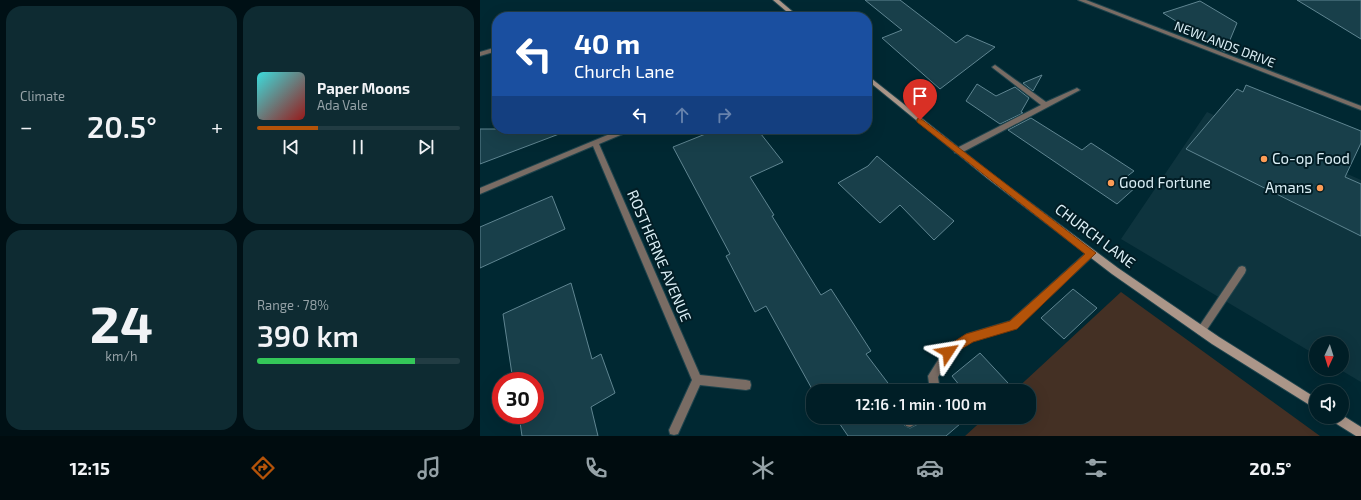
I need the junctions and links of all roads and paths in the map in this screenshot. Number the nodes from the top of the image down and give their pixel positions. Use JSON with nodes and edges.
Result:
{"nodes":[{"id":1,"x":776,"y":0,"type":"edge"},
{"id":2,"x":1081,"y":0,"type":"edge"},
{"id":3,"x":790,"y":12,"type":"edge"},
{"id":4,"x":492,"y":50,"type":"edge"},
{"id":5,"x":480,"y":54,"type":"edge"},
{"id":6,"x":995,"y":67,"type":"dead end"},
{"id":7,"x":872,"y":81,"type":"edge"},
{"id":8,"x":1077,"y":90,"type":"dead end"},
{"id":9,"x":1046,"y":105,"type":"junction"},
{"id":10,"x":1361,"y":108,"type":"edge"},
{"id":11,"x":616,"y":134,"type":"edge"},
{"id":12,"x":595,"y":143,"type":"junction"},
{"id":13,"x":958,"y":151,"type":"junction"},
{"id":14,"x":480,"y":191,"type":"edge"},
{"id":15,"x":1092,"y":253,"type":"junction"},
{"id":16,"x":1242,"y":270,"type":"dead end"},
{"id":17,"x":1201,"y":331,"type":"junction"},
{"id":18,"x":697,"y":380,"type":"junction"},
{"id":19,"x":934,"y":384,"type":"edge"},
{"id":20,"x":746,"y":385,"type":"dead end"},
{"id":21,"x":1309,"y":400,"type":"edge"},
{"id":22,"x":1347,"y":424,"type":"edge"},
{"id":23,"x":674,"y":430,"type":"dead end"},
{"id":24,"x":1361,"y":433,"type":"edge"}],
"edges":[{"from":1,"to":3,"type":"main road"},
{"from":2,"to":10,"type":"street","name":"NEWLANDS DRIVE"},
{"from":4,"to":5,"type":"street"},
{"from":6,"to":9,"type":"street"},
{"from":7,"to":13,"type":"main road","name":"CHURCH LANE"},
{"from":8,"to":9,"type":"street"},
{"from":9,"to":13,"type":"street"},
{"from":11,"to":12,"type":"street"},
{"from":12,"to":14,"type":"street"},
{"from":12,"to":18,"type":"street","name":"ROSTHERNE AVENUE"},
{"from":13,"to":15,"type":"main road","name":"CHURCH LANE"},
{"from":15,"to":17,"type":"main road","name":"CHURCH LANE"},
{"from":15,"to":19,"type":"street"},
{"from":16,"to":17,"type":"street"},
{"from":17,"to":21,"type":"main road","name":"CHURCH LANE"},
{"from":18,"to":20,"type":"street"},
{"from":18,"to":23,"type":"street"},
{"from":22,"to":24,"type":"main road"}]}
